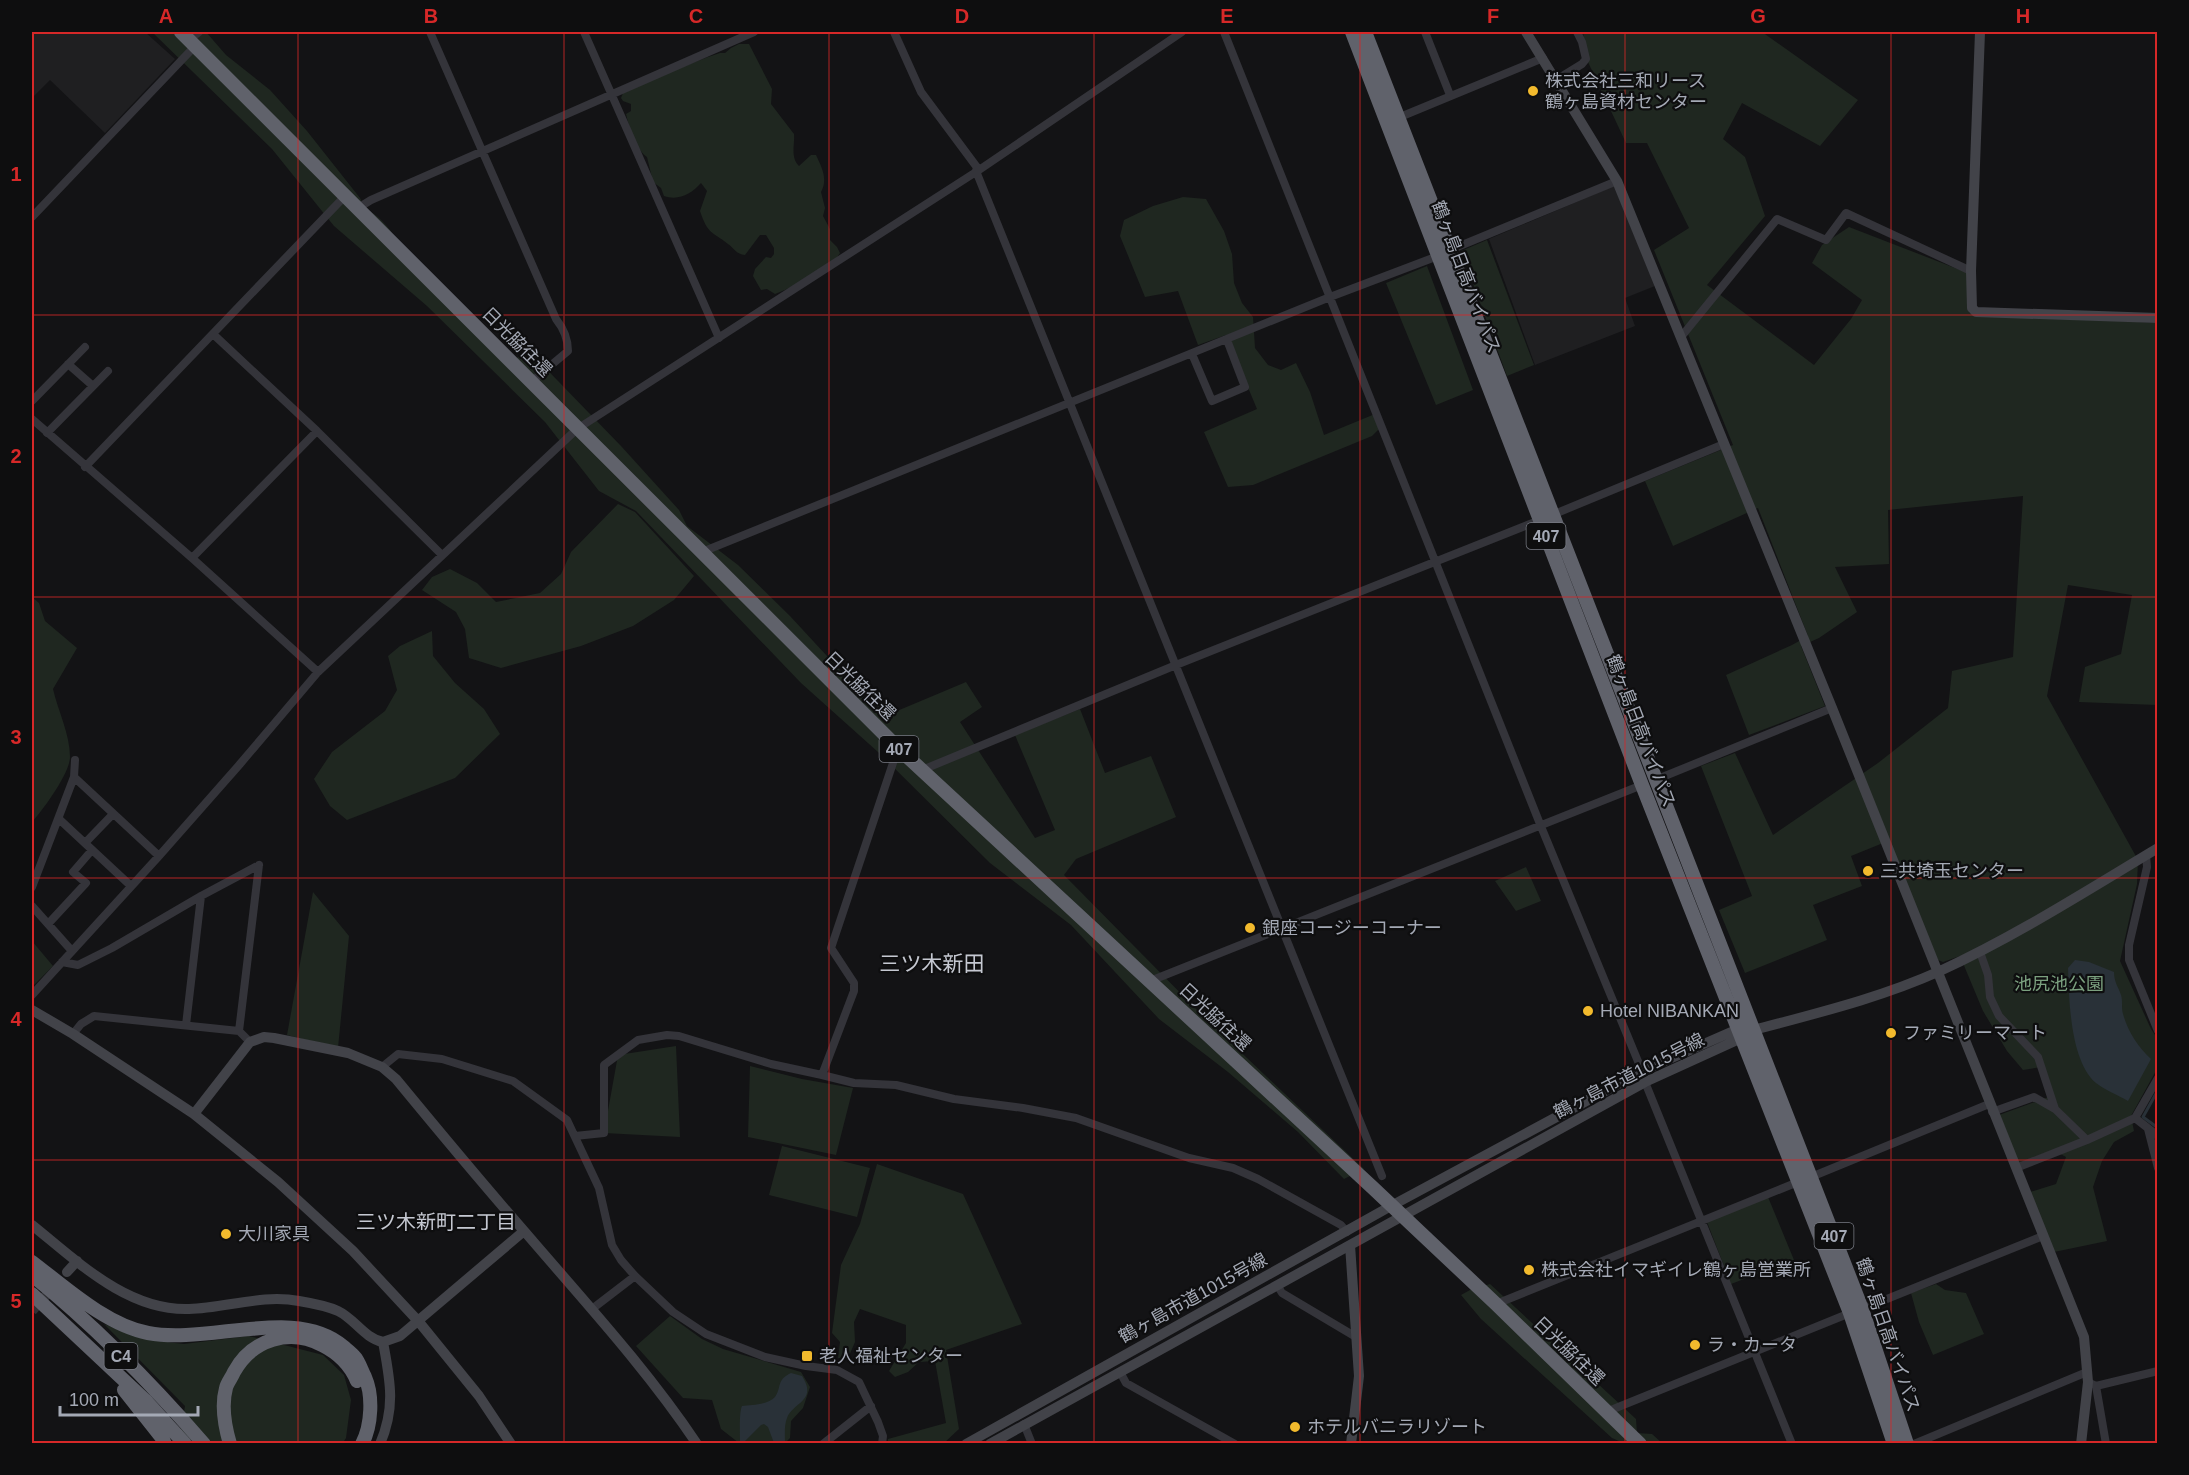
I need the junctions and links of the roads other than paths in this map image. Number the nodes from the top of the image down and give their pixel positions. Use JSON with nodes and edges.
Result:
{"nodes":[{"id":1,"x":430,"y":32,"type":"edge"},
{"id":2,"x":584,"y":32,"type":"edge"},
{"id":3,"x":754,"y":32,"type":"edge"},
{"id":4,"x":894,"y":32,"type":"edge"},
{"id":5,"x":1182,"y":32,"type":"edge"},
{"id":6,"x":1224,"y":32,"type":"edge"},
{"id":7,"x":1352,"y":32,"type":"edge"},
{"id":8,"x":1365,"y":32,"type":"edge"},
{"id":9,"x":1425,"y":32,"type":"edge"},
{"id":10,"x":1526,"y":32,"type":"edge"},
{"id":11,"x":1577,"y":32,"type":"edge"},
{"id":12,"x":1980,"y":32,"type":"edge"},
{"id":13,"x":191,"y":37,"type":"edge"},
{"id":14,"x":1543,"y":58,"type":"junction"},
{"id":15,"x":1556,"y":80,"type":"junction"},
{"id":16,"x":612,"y":94,"type":"junction"},
{"id":17,"x":1450,"y":95,"type":"junction"},
{"id":18,"x":1400,"y":117,"type":"junction"},
{"id":19,"x":483,"y":149,"type":"junction"},
{"id":20,"x":977,"y":171,"type":"junction"},
{"id":21,"x":1617,"y":181,"type":"junction"},
{"id":22,"x":346,"y":195,"type":"junction"},
{"id":23,"x":358,"y":208,"type":"junction"},
{"id":24,"x":32,"y":217,"type":"edge"},
{"id":25,"x":1444,"y":253,"type":"junction"},
{"id":26,"x":1971,"y":271,"type":"junction"},
{"id":27,"x":1330,"y":297,"type":"junction"},
{"id":28,"x":2157,"y":318,"type":"edge"},
{"id":29,"x":213,"y":334,"type":"junction"},
{"id":30,"x":1681,"y":337,"type":"junction"},
{"id":31,"x":720,"y":338,"type":"junction"},
{"id":32,"x":1227,"y":339,"type":"junction"},
{"id":33,"x":85,"y":346,"type":"dead end"},
{"id":34,"x":1192,"y":354,"type":"junction"},
{"id":35,"x":68,"y":364,"type":"junction"},
{"id":36,"x":108,"y":371,"type":"dead end"},
{"id":37,"x":531,"y":382,"type":"junction"},
{"id":38,"x":93,"y":386,"type":"junction"},
{"id":39,"x":32,"y":401,"type":"edge"},
{"id":40,"x":1070,"y":403,"type":"junction"},
{"id":41,"x":32,"y":419,"type":"edge"},
{"id":42,"x":577,"y":429,"type":"junction"},
{"id":43,"x":317,"y":431,"type":"junction"},
{"id":44,"x":48,"y":433,"type":"junction"},
{"id":45,"x":1724,"y":444,"type":"junction"},
{"id":46,"x":85,"y":467,"type":"junction"},
{"id":47,"x":1546,"y":518,"type":"junction"},
{"id":48,"x":702,"y":552,"type":"junction"},
{"id":49,"x":442,"y":555,"type":"junction"},
{"id":50,"x":192,"y":558,"type":"junction"},
{"id":51,"x":1436,"y":561,"type":"junction"},
{"id":52,"x":1176,"y":665,"type":"junction"},
{"id":53,"x":318,"y":672,"type":"junction"},
{"id":54,"x":1832,"y":708,"type":"junction"},
{"id":55,"x":898,"y":748,"type":"junction"},
{"id":56,"x":75,"y":759,"type":"dead end"},
{"id":57,"x":922,"y":770,"type":"junction"},
{"id":58,"x":74,"y":777,"type":"junction"},
{"id":59,"x":1648,"y":782,"type":"junction"},
{"id":60,"x":113,"y":814,"type":"junction"},
{"id":61,"x":59,"y":819,"type":"junction"},
{"id":62,"x":1540,"y":824,"type":"junction"},
{"id":63,"x":85,"y":843,"type":"junction"},
{"id":64,"x":2157,"y":848,"type":"edge"},
{"id":65,"x":92,"y":850,"type":"junction"},
{"id":66,"x":2146,"y":855,"type":"junction"},
{"id":67,"x":159,"y":856,"type":"junction"},
{"id":68,"x":131,"y":886,"type":"junction"},
{"id":69,"x":32,"y":887,"type":"edge"},
{"id":70,"x":201,"y":896,"type":"junction"},
{"id":71,"x":32,"y":906,"type":"edge"},
{"id":72,"x":48,"y":924,"type":"junction"},
{"id":73,"x":1281,"y":929,"type":"junction"},
{"id":74,"x":72,"y":951,"type":"junction"},
{"id":75,"x":1980,"y":952,"type":"junction"},
{"id":76,"x":62,"y":962,"type":"junction"},
{"id":77,"x":1937,"y":972,"type":"junction"},
{"id":78,"x":1150,"y":981,"type":"junction"},
{"id":79,"x":32,"y":994,"type":"edge"},
{"id":80,"x":32,"y":1010,"type":"edge"},
{"id":81,"x":186,"y":1025,"type":"junction"},
{"id":82,"x":239,"y":1031,"type":"junction"},
{"id":83,"x":2157,"y":1031,"type":"edge"},
{"id":84,"x":1745,"y":1033,"type":"junction"},
{"id":85,"x":73,"y":1034,"type":"junction"},
{"id":86,"x":250,"y":1042,"type":"junction"},
{"id":87,"x":382,"y":1066,"type":"junction"},
{"id":88,"x":1642,"y":1071,"type":"junction"},
{"id":89,"x":822,"y":1075,"type":"junction"},
{"id":90,"x":2157,"y":1078,"type":"edge"},
{"id":91,"x":1645,"y":1082,"type":"junction"},
{"id":92,"x":1990,"y":1108,"type":"junction"},
{"id":93,"x":2055,"y":1109,"type":"junction"},
{"id":94,"x":194,"y":1114,"type":"junction"},
{"id":95,"x":2135,"y":1118,"type":"junction"},
{"id":96,"x":2148,"y":1129,"type":"junction"},
{"id":97,"x":575,"y":1136,"type":"junction"},
{"id":98,"x":2157,"y":1136,"type":"edge"},
{"id":99,"x":2087,"y":1140,"type":"junction"},
{"id":100,"x":2016,"y":1168,"type":"junction"},
{"id":101,"x":2157,"y":1168,"type":"edge"},
{"id":102,"x":1382,"y":1176,"type":"dead end"},
{"id":103,"x":1805,"y":1179,"type":"junction"},
{"id":104,"x":1391,"y":1206,"type":"junction"},
{"id":105,"x":1402,"y":1215,"type":"junction"},
{"id":106,"x":1701,"y":1220,"type":"junction"},
{"id":107,"x":32,"y":1225,"type":"edge"},
{"id":108,"x":524,"y":1232,"type":"junction"},
{"id":109,"x":1347,"y":1232,"type":"junction"},
{"id":110,"x":2043,"y":1236,"type":"junction"},
{"id":111,"x":1350,"y":1245,"type":"junction"},
{"id":112,"x":77,"y":1261,"type":"junction"},
{"id":113,"x":32,"y":1262,"type":"edge"},
{"id":114,"x":67,"y":1272,"type":"dead end"},
{"id":115,"x":32,"y":1275,"type":"edge"},
{"id":116,"x":634,"y":1275,"type":"junction"},
{"id":117,"x":1277,"y":1285,"type":"junction"},
{"id":118,"x":32,"y":1294,"type":"edge"},
{"id":119,"x":1496,"y":1304,"type":"junction"},
{"id":120,"x":592,"y":1309,"type":"junction"},
{"id":121,"x":1856,"y":1311,"type":"junction"},
{"id":122,"x":418,"y":1322,"type":"junction"},
{"id":123,"x":1356,"y":1337,"type":"junction"},
{"id":124,"x":383,"y":1342,"type":"junction"},
{"id":125,"x":89,"y":1346,"type":"junction"},
{"id":126,"x":1755,"y":1351,"type":"junction"},
{"id":127,"x":2157,"y":1371,"type":"edge"},
{"id":128,"x":1120,"y":1372,"type":"junction"},
{"id":129,"x":2090,"y":1380,"type":"junction"},
{"id":130,"x":871,"y":1406,"type":"junction"},
{"id":131,"x":1606,"y":1412,"type":"junction"},
{"id":132,"x":1024,"y":1424,"type":"junction"},
{"id":133,"x":165,"y":1443,"type":"edge"},
{"id":134,"x":185,"y":1443,"type":"edge"},
{"id":135,"x":204,"y":1443,"type":"edge"},
{"id":136,"x":230,"y":1443,"type":"edge"},
{"id":137,"x":353,"y":1443,"type":"edge"},
{"id":138,"x":362,"y":1443,"type":"edge"},
{"id":139,"x":380,"y":1443,"type":"edge"},
{"id":140,"x":511,"y":1443,"type":"edge"},
{"id":141,"x":697,"y":1443,"type":"edge"},
{"id":142,"x":823,"y":1443,"type":"edge"},
{"id":143,"x":882,"y":1443,"type":"edge"},
{"id":144,"x":966,"y":1443,"type":"edge"},
{"id":145,"x":990,"y":1443,"type":"edge"},
{"id":146,"x":1032,"y":1443,"type":"edge"},
{"id":147,"x":1235,"y":1443,"type":"edge"},
{"id":148,"x":1351,"y":1443,"type":"edge"},
{"id":149,"x":1640,"y":1443,"type":"edge"},
{"id":150,"x":1792,"y":1443,"type":"edge"},
{"id":151,"x":1894,"y":1443,"type":"edge"},
{"id":152,"x":1907,"y":1443,"type":"edge"},
{"id":153,"x":1914,"y":1443,"type":"edge"},
{"id":154,"x":2081,"y":1443,"type":"edge"},
{"id":155,"x":2106,"y":1443,"type":"edge"}],
"edges":[{"from":1,"to":19,"type":"street"},
{"from":2,"to":16,"type":"street"},
{"from":3,"to":16,"type":"street"},
{"from":4,"to":20,"type":"street"},
{"from":5,"to":20,"type":"street"},
{"from":6,"to":27,"type":"street"},
{"from":7,"to":25,"type":"highway","name":"鶴ヶ島日高バイパス","number":"407"},
{"from":8,"to":18,"type":"highway","name":"鶴ヶ島日高バイパス","number":"407"},
{"from":9,"to":17,"type":"street"},
{"from":10,"to":14,"type":"street"},
{"from":11,"to":15,"type":"street"},
{"from":12,"to":26,"type":"street"},
{"from":13,"to":22,"type":"highway","name":"日光脇往還","number":"407"},
{"from":13,"to":24,"type":"street"},
{"from":14,"to":15,"type":"street"},
{"from":14,"to":17,"type":"street"},
{"from":15,"to":21,"type":"street"},
{"from":16,"to":19,"type":"street"},
{"from":16,"to":31,"type":"street"},
{"from":17,"to":18,"type":"street"},
{"from":18,"to":25,"type":"highway","name":"鶴ヶ島日高バイパス","number":"407"},
{"from":19,"to":23,"type":"street"},
{"from":19,"to":37,"type":"street"},
{"from":20,"to":31,"type":"street"},
{"from":20,"to":40,"type":"street"},
{"from":21,"to":25,"type":"street"},
{"from":21,"to":30,"type":"street"},
{"from":22,"to":23,"type":"highway","name":"日光脇往還","number":"407"},
{"from":22,"to":29,"type":"street"},
{"from":23,"to":37,"type":"highway","name":"日光脇往還","number":"407"},
{"from":25,"to":27,"type":"street"},
{"from":25,"to":47,"type":"highway","name":"鶴ヶ島日高バイパス","number":"407"},
{"from":26,"to":28,"type":"street"},
{"from":26,"to":30,"type":"street"},
{"from":27,"to":32,"type":"street"},
{"from":27,"to":51,"type":"street"},
{"from":29,"to":43,"type":"street"},
{"from":29,"to":46,"type":"street"},
{"from":30,"to":45,"type":"street"},
{"from":31,"to":42,"type":"street"},
{"from":32,"to":34,"type":"street"},
{"from":32,"to":34,"type":"street"},
{"from":33,"to":35,"type":"street"},
{"from":34,"to":40,"type":"street"},
{"from":35,"to":38,"type":"street"},
{"from":35,"to":39,"type":"street"},
{"from":36,"to":38,"type":"street"},
{"from":37,"to":42,"type":"highway","name":"日光脇往還","number":"407"},
{"from":38,"to":44,"type":"street"},
{"from":40,"to":48,"type":"street"},
{"from":40,"to":52,"type":"street"},
{"from":41,"to":44,"type":"street"},
{"from":42,"to":48,"type":"highway","name":"日光脇往還","number":"407"},
{"from":42,"to":49,"type":"street"},
{"from":43,"to":49,"type":"street"},
{"from":43,"to":50,"type":"street"},
{"from":44,"to":46,"type":"street"},
{"from":45,"to":47,"type":"street"},
{"from":45,"to":54,"type":"street"},
{"from":46,"to":50,"type":"street"},
{"from":47,"to":51,"type":"street"},
{"from":47,"to":59,"type":"highway","name":"鶴ヶ島日高バイパス","number":"407"},
{"from":48,"to":55,"type":"highway","name":"日光脇往還","number":"407"},
{"from":49,"to":53,"type":"street"},
{"from":50,"to":53,"type":"street"},
{"from":51,"to":52,"type":"street"},
{"from":51,"to":62,"type":"street"},
{"from":52,"to":57,"type":"street"},
{"from":52,"to":73,"type":"street"},
{"from":53,"to":67,"type":"street"},
{"from":54,"to":59,"type":"street"},
{"from":54,"to":77,"type":"street"},
{"from":55,"to":57,"type":"highway","name":"日光脇往還","number":"407"},
{"from":55,"to":89,"type":"street"},
{"from":56,"to":58,"type":"street"},
{"from":57,"to":78,"type":"highway","name":"日光脇往還","number":"407"},
{"from":58,"to":60,"type":"street"},
{"from":58,"to":61,"type":"street"},
{"from":59,"to":62,"type":"street"},
{"from":59,"to":84,"type":"highway","name":"鶴ヶ島日高バイパス","number":"407"},
{"from":60,"to":63,"type":"street"},
{"from":60,"to":67,"type":"street"},
{"from":61,"to":63,"type":"street"},
{"from":61,"to":69,"type":"street"},
{"from":62,"to":73,"type":"street"},
{"from":62,"to":88,"type":"street"},
{"from":63,"to":65,"type":"street"},
{"from":64,"to":66,"type":"street"},
{"from":65,"to":68,"type":"street"},
{"from":65,"to":72,"type":"street"},
{"from":66,"to":75,"type":"street"},
{"from":66,"to":83,"type":"street"},
{"from":67,"to":68,"type":"street"},
{"from":68,"to":74,"type":"street"},
{"from":70,"to":76,"type":"street"},
{"from":70,"to":81,"type":"street"},
{"from":70,"to":82,"type":"street"},
{"from":71,"to":72,"type":"street"},
{"from":72,"to":74,"type":"street"},
{"from":73,"to":78,"type":"street"},
{"from":73,"to":102,"type":"street"},
{"from":74,"to":76,"type":"street"},
{"from":75,"to":77,"type":"street"},
{"from":75,"to":93,"type":"street"},
{"from":76,"to":79,"type":"street"},
{"from":77,"to":84,"type":"street"},
{"from":77,"to":92,"type":"street"},
{"from":78,"to":104,"type":"highway","name":"日光脇往還","number":"407"},
{"from":80,"to":85,"type":"street"},
{"from":81,"to":82,"type":"street"},
{"from":81,"to":85,"type":"street"},
{"from":82,"to":86,"type":"street"},
{"from":84,"to":88,"type":"street","name":"鶴ヶ島市道1015号線"},
{"from":84,"to":91,"type":"street","name":"鶴ヶ島市道1015号線"},
{"from":84,"to":103,"type":"highway","name":"鶴ヶ島日高バイパス","number":"407"},
{"from":85,"to":94,"type":"street"},
{"from":86,"to":87,"type":"street"},
{"from":86,"to":94,"type":"street"},
{"from":87,"to":97,"type":"street"},
{"from":87,"to":108,"type":"street"},
{"from":88,"to":104,"type":"street","name":"鶴ヶ島市道1015号線"},
{"from":89,"to":97,"type":"street"},
{"from":89,"to":109,"type":"street"},
{"from":90,"to":95,"type":"street"},
{"from":91,"to":105,"type":"street","name":"鶴ヶ島市道1015号線"},
{"from":91,"to":106,"type":"street"},
{"from":92,"to":93,"type":"street"},
{"from":92,"to":100,"type":"street"},
{"from":92,"to":103,"type":"street"},
{"from":93,"to":99,"type":"street"},
{"from":94,"to":122,"type":"street"},
{"from":95,"to":96,"type":"street"},
{"from":95,"to":99,"type":"street"},
{"from":96,"to":98,"type":"street"},
{"from":96,"to":101,"type":"street"},
{"from":97,"to":116,"type":"street"},
{"from":99,"to":100,"type":"street"},
{"from":100,"to":110,"type":"street"},
{"from":103,"to":106,"type":"street"},
{"from":103,"to":121,"type":"highway","name":"鶴ヶ島日高バイパス","number":"407"},
{"from":104,"to":105,"type":"highway","name":"日光脇往還","number":"407"},
{"from":104,"to":109,"type":"street","name":"鶴ヶ島市道1015号線"},
{"from":105,"to":111,"type":"street","name":"鶴ヶ島市道1015号線"},
{"from":105,"to":119,"type":"highway","name":"日光脇往還","number":"407"},
{"from":106,"to":119,"type":"street"},
{"from":106,"to":126,"type":"street"},
{"from":107,"to":112,"type":"street"},
{"from":108,"to":120,"type":"street"},
{"from":108,"to":122,"type":"street"},
{"from":109,"to":144,"type":"street","name":"鶴ヶ島市道1015号線"},
{"from":110,"to":121,"type":"street"},
{"from":110,"to":129,"type":"street"},
{"from":111,"to":117,"type":"street","name":"鶴ヶ島市道1015号線"},
{"from":111,"to":123,"type":"street"},
{"from":112,"to":114,"type":"street"},
{"from":112,"to":124,"type":"street"},
{"from":113,"to":138,"type":"highway"},
{"from":115,"to":135,"type":"highway","number":"C4"},
{"from":116,"to":120,"type":"street"},
{"from":116,"to":130,"type":"street"},
{"from":117,"to":123,"type":"street"},
{"from":117,"to":128,"type":"street","name":"鶴ヶ島市道1015号線"},
{"from":118,"to":125,"type":"highway","number":"C4"},
{"from":119,"to":131,"type":"highway","name":"日光脇往還","number":"407"},
{"from":120,"to":141,"type":"street"},
{"from":121,"to":126,"type":"street"},
{"from":121,"to":151,"type":"highway","name":"鶴ヶ島日高バイパス","number":"407"},
{"from":121,"to":152,"type":"highway","name":"鶴ヶ島日高バイパス","number":"407"},
{"from":122,"to":124,"type":"street"},
{"from":122,"to":140,"type":"street"},
{"from":123,"to":148,"type":"street"},
{"from":124,"to":139,"type":"street"},
{"from":125,"to":133,"type":"highway"},
{"from":125,"to":134,"type":"highway","number":"C4"},
{"from":126,"to":131,"type":"street"},
{"from":126,"to":150,"type":"street"},
{"from":127,"to":129,"type":"street"},
{"from":128,"to":132,"type":"street","name":"鶴ヶ島市道1015号線"},
{"from":128,"to":147,"type":"street"},
{"from":129,"to":153,"type":"street"},
{"from":129,"to":154,"type":"street"},
{"from":129,"to":155,"type":"street"},
{"from":130,"to":142,"type":"street"},
{"from":130,"to":143,"type":"street"},
{"from":131,"to":149,"type":"highway","name":"日光脇往還","number":"407"},
{"from":132,"to":145,"type":"street","name":"鶴ヶ島市道1015号線"},
{"from":132,"to":146,"type":"street"},
{"from":136,"to":137,"type":"highway"}]}
